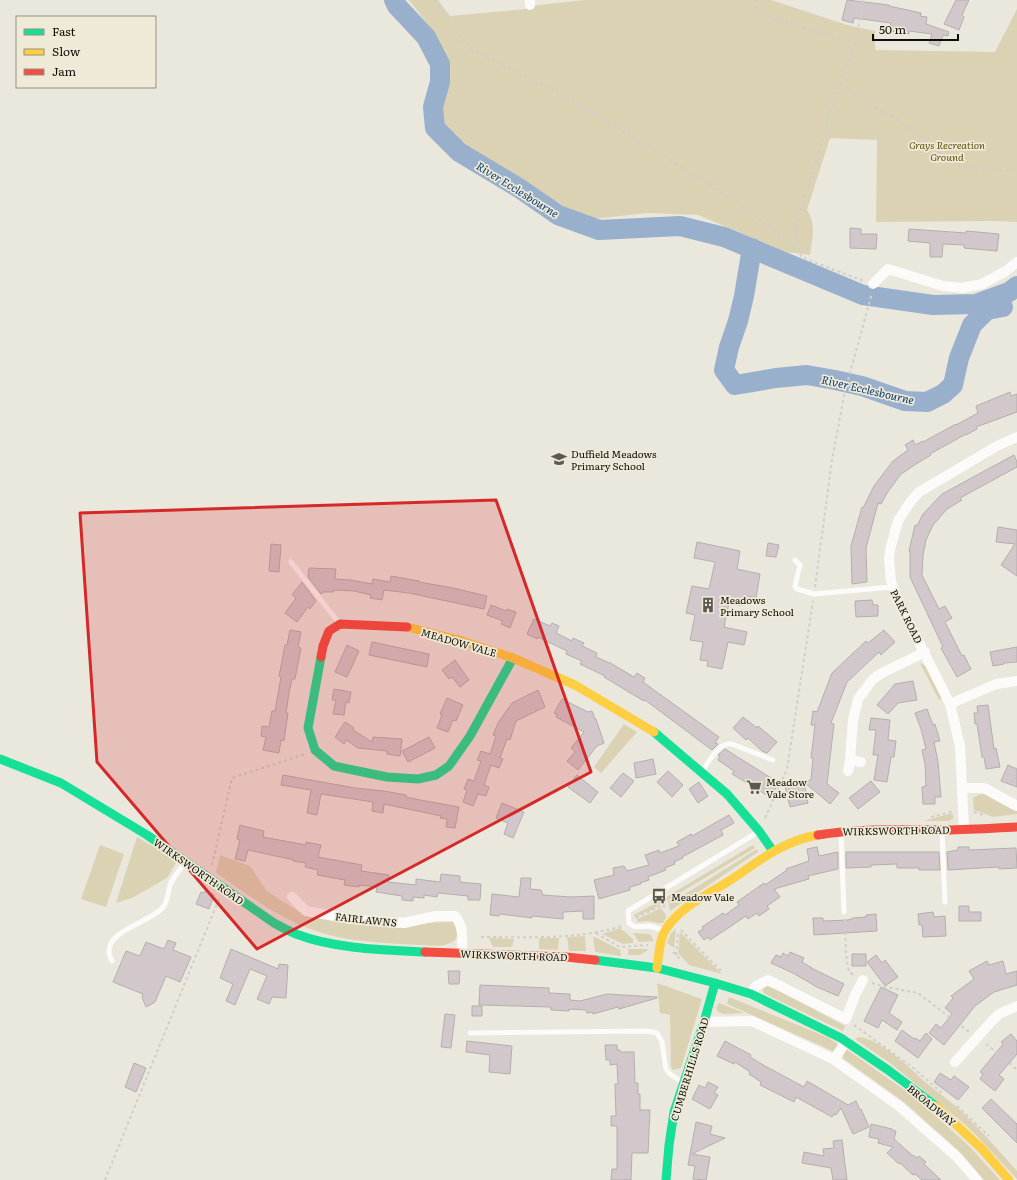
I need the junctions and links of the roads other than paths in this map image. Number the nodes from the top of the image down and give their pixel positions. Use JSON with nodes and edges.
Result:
{"nodes":[{"id":1,"x":1017,"y":262,"type":"edge"},
{"id":2,"x":873,"y":287,"type":"road end"},
{"id":3,"x":1017,"y":437,"type":"edge"},
{"id":4,"x":795,"y":560,"type":"dead end"},
{"id":5,"x":291,"y":562,"type":"dead end"},
{"id":6,"x":892,"y":587,"type":"junction"},
{"id":7,"x":340,"y":624,"type":"junction"},
{"id":8,"x":925,"y":652,"type":"junction"},
{"id":9,"x":513,"y":658,"type":"junction"},
{"id":10,"x":1017,"y":681,"type":"edge"},
{"id":11,"x":950,"y":704,"type":"junction"},
{"id":12,"x":0,"y":759,"type":"edge"},
{"id":13,"x":773,"y":760,"type":"dead end"},
{"id":14,"x":850,"y":760,"type":"junction"},
{"id":15,"x":862,"y":762,"type":"dead end"},
{"id":16,"x":848,"y":771,"type":"dead end"},
{"id":17,"x":701,"y":772,"type":"junction"},
{"id":18,"x":962,"y":788,"type":"junction"},
{"id":19,"x":1017,"y":806,"type":"edge"},
{"id":20,"x":1017,"y":827,"type":"edge"},
{"id":21,"x":964,"y":829,"type":"junction"},
{"id":22,"x":942,"y":830,"type":"junction"},
{"id":23,"x":759,"y":831,"type":"junction"},
{"id":24,"x":840,"y":831,"type":"junction"},
{"id":25,"x":773,"y":851,"type":"junction"},
{"id":26,"x":186,"y":861,"type":"junction"},
{"id":27,"x":292,"y":897,"type":"dead end"},
{"id":28,"x":945,"y":902,"type":"dead end"},
{"id":29,"x":844,"y":912,"type":"road end"},
{"id":30,"x":665,"y":930,"type":"junction"},
{"id":31,"x":462,"y":953,"type":"junction"},
{"id":32,"x":112,"y":961,"type":"dead end"},
{"id":33,"x":657,"y":968,"type":"junction"},
{"id":34,"x":863,"y":980,"type":"road end"},
{"id":35,"x":718,"y":984,"type":"junction"},
{"id":36,"x":751,"y":994,"type":"junction"},
{"id":37,"x":1017,"y":1006,"type":"edge"},
{"id":38,"x":704,"y":1022,"type":"junction"},
{"id":39,"x":470,"y":1033,"type":"dead end"},
{"id":40,"x":846,"y":1041,"type":"junction"},
{"id":41,"x":834,"y":1060,"type":"junction"},
{"id":42,"x":955,"y":1062,"type":"dead end"},
{"id":43,"x":684,"y":1083,"type":"junction"},
{"id":44,"x":666,"y":1180,"type":"edge"},
{"id":45,"x":976,"y":1180,"type":"edge"},
{"id":46,"x":1009,"y":1180,"type":"edge"}],
"edges":[{"from":1,"to":2,"type":"street"},
{"from":3,"to":6,"type":"street","name":"PARK ROAD"},
{"from":4,"to":6,"type":"lane"},
{"from":5,"to":7,"type":"lane"},
{"from":6,"to":8,"type":"street","name":"PARK ROAD"},
{"from":7,"to":9,"type":"street","name":"MEADOW VALE"},
{"from":7,"to":9,"type":"street"},
{"from":8,"to":11,"type":"street","name":"PARK ROAD"},
{"from":8,"to":14,"type":"street"},
{"from":9,"to":17,"type":"street","name":"MEADOW VALE"},
{"from":10,"to":11,"type":"street"},
{"from":11,"to":18,"type":"street","name":"PARK ROAD"},
{"from":12,"to":26,"type":"street","name":"WIRKSWORTH ROAD"},
{"from":13,"to":17,"type":"lane"},
{"from":14,"to":15,"type":"street"},
{"from":14,"to":16,"type":"street"},
{"from":17,"to":23,"type":"street","name":"MEADOW VALE"},
{"from":18,"to":19,"type":"street"},
{"from":18,"to":21,"type":"street","name":"PARK ROAD"},
{"from":20,"to":21,"type":"street","name":"WIRKSWORTH ROAD"},
{"from":21,"to":22,"type":"street","name":"WIRKSWORTH ROAD"},
{"from":22,"to":24,"type":"street","name":"WIRKSWORTH ROAD"},
{"from":22,"to":28,"type":"lane"},
{"from":23,"to":25,"type":"street","name":"MEADOW VALE"},
{"from":23,"to":30,"type":"lane"},
{"from":24,"to":25,"type":"street","name":"WIRKSWORTH ROAD"},
{"from":24,"to":29,"type":"lane"},
{"from":25,"to":30,"type":"street","name":"WIRKSWORTH ROAD"},
{"from":26,"to":31,"type":"street","name":"WIRKSWORTH ROAD"},
{"from":26,"to":32,"type":"lane"},
{"from":27,"to":31,"type":"street","name":"FAIRLAWNS"},
{"from":30,"to":33,"type":"street","name":"WIRKSWORTH ROAD"},
{"from":31,"to":33,"type":"street","name":"WIRKSWORTH ROAD"},
{"from":33,"to":35,"type":"street","name":"BROADWAY"},
{"from":34,"to":36,"type":"street"},
{"from":35,"to":36,"type":"street","name":"BROADWAY"},
{"from":35,"to":38,"type":"street","name":"CUMBERHILLS ROAD"},
{"from":36,"to":40,"type":"street","name":"BROADWAY"},
{"from":37,"to":42,"type":"street"},
{"from":38,"to":41,"type":"street"},
{"from":38,"to":43,"type":"street","name":"CUMBERHILLS ROAD"},
{"from":39,"to":43,"type":"lane"},
{"from":40,"to":41,"type":"street"},
{"from":40,"to":46,"type":"street","name":"BROADWAY"},
{"from":41,"to":45,"type":"street"},
{"from":43,"to":44,"type":"street","name":"CUMBERHILLS ROAD"}]}
